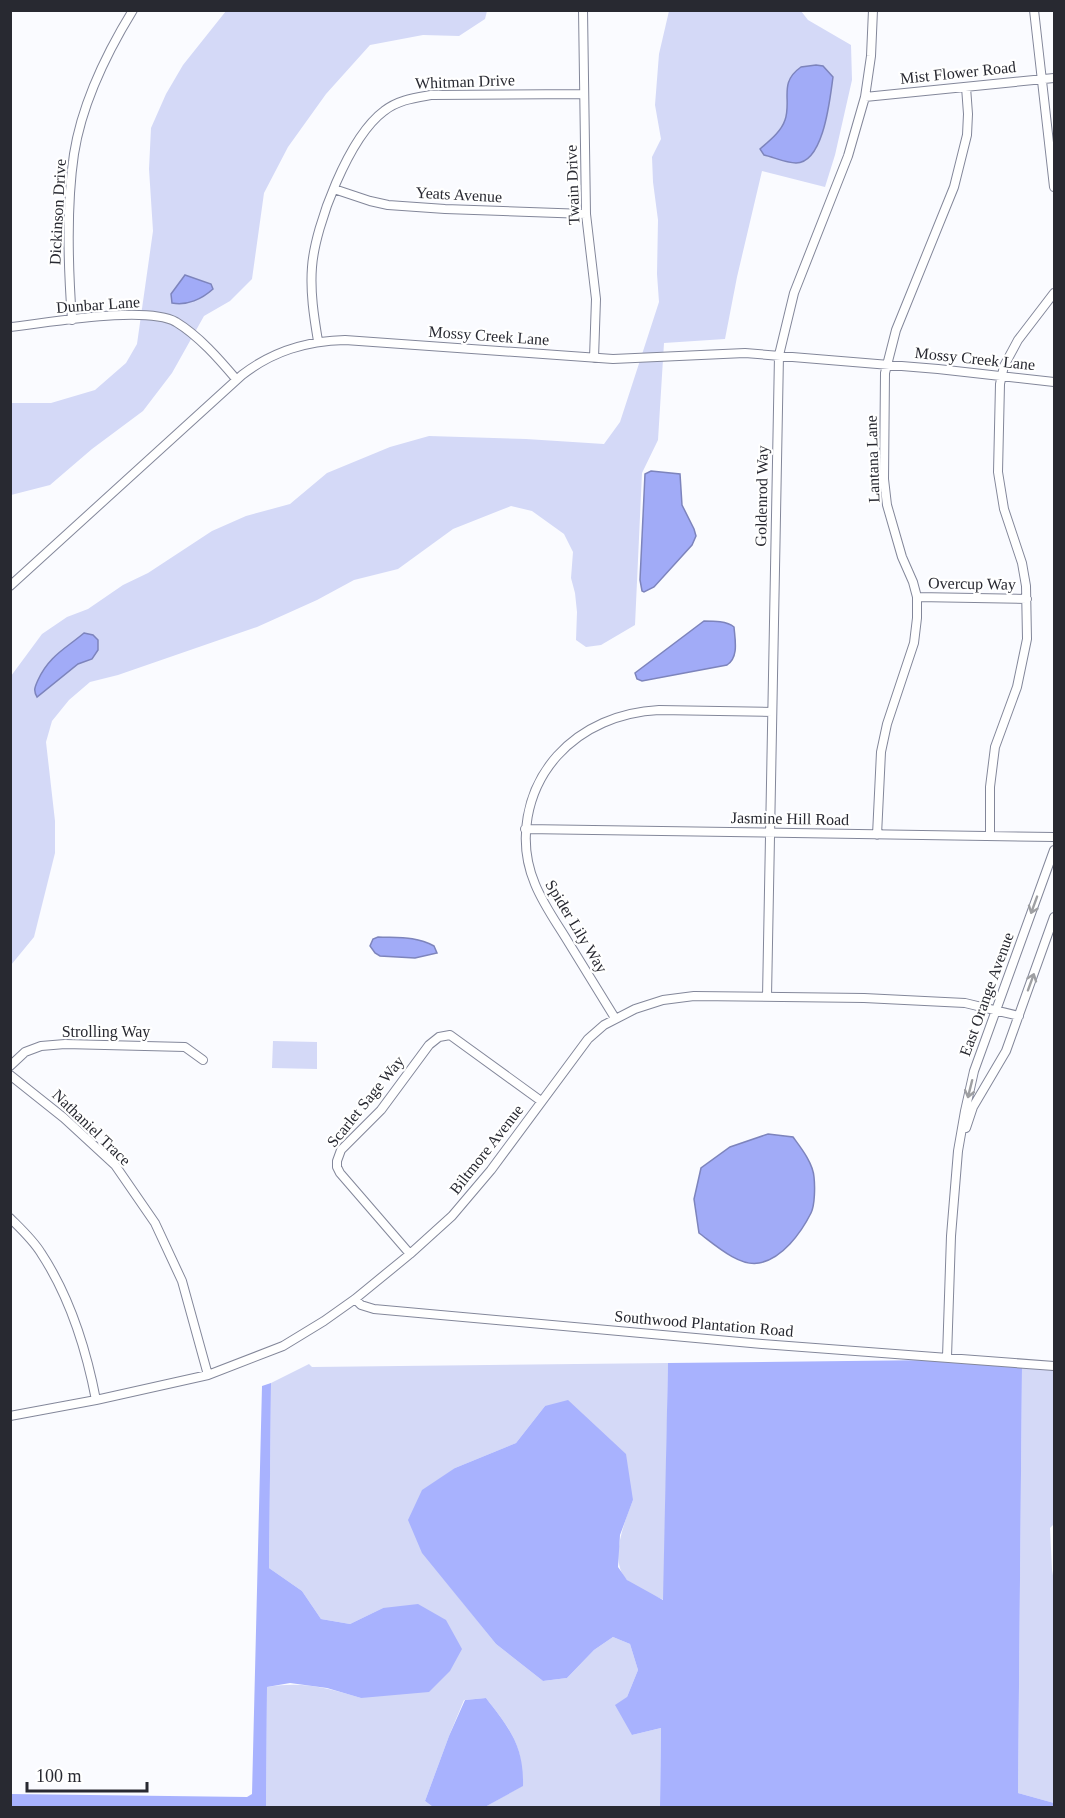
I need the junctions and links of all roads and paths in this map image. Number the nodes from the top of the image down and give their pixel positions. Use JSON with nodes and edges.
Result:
{"nodes":[{"id":1,"x":583,"y":10,"type":"edge"},
{"id":2,"x":873,"y":10,"type":"edge"},
{"id":3,"x":1034,"y":10,"type":"edge"},
{"id":4,"x":133,"y":11,"type":"edge"},
{"id":5,"x":1054,"y":78,"type":"edge"},
{"id":6,"x":1043,"y":79,"type":"junction"},
{"id":7,"x":966,"y":87,"type":"junction"},
{"id":8,"x":584,"y":94,"type":"junction"},
{"id":9,"x":865,"y":97,"type":"junction"},
{"id":10,"x":1054,"y":186,"type":"edge"},
{"id":11,"x":334,"y":189,"type":"junction"},
{"id":12,"x":586,"y":214,"type":"junction"},
{"id":13,"x":1054,"y":293,"type":"edge"},
{"id":14,"x":72,"y":320,"type":"junction"},
{"id":15,"x":10,"y":327,"type":"edge"},
{"id":16,"x":318,"y":341,"type":"junction"},
{"id":17,"x":779,"y":356,"type":"junction"},
{"id":18,"x":594,"y":358,"type":"junction"},
{"id":19,"x":886,"y":364,"type":"junction"},
{"id":20,"x":1002,"y":376,"type":"junction"},
{"id":21,"x":236,"y":380,"type":"junction"},
{"id":22,"x":1054,"y":382,"type":"edge"},
{"id":23,"x":10,"y":586,"type":"edge"},
{"id":24,"x":916,"y":597,"type":"junction"},
{"id":25,"x":1027,"y":599,"type":"junction"},
{"id":26,"x":772,"y":712,"type":"junction"},
{"id":27,"x":525,"y":829,"type":"junction"},
{"id":28,"x":769,"y":833,"type":"junction"},
{"id":29,"x":877,"y":835,"type":"junction"},
{"id":30,"x":990,"y":836,"type":"junction"},
{"id":31,"x":1054,"y":837,"type":"edge"},
{"id":32,"x":1054,"y":850,"type":"edge"},
{"id":33,"x":1054,"y":916,"type":"edge"},
{"id":34,"x":766,"y":997,"type":"junction"},
{"id":35,"x":997,"y":1009,"type":"junction"},
{"id":36,"x":1019,"y":1016,"type":"junction"},
{"id":37,"x":615,"y":1018,"type":"junction"},
{"id":38,"x":203,"y":1060,"type":"dead end"},
{"id":39,"x":10,"y":1066,"type":"edge"},
{"id":40,"x":10,"y":1075,"type":"edge"},
{"id":41,"x":541,"y":1101,"type":"junction"},
{"id":42,"x":958,"y":1151,"type":"junction"},
{"id":43,"x":10,"y":1218,"type":"edge"},
{"id":44,"x":410,"y":1254,"type":"junction"},
{"id":45,"x":355,"y":1299,"type":"junction"},
{"id":46,"x":947,"y":1357,"type":"junction"},
{"id":47,"x":1054,"y":1366,"type":"edge"},
{"id":48,"x":208,"y":1375,"type":"junction"},
{"id":49,"x":96,"y":1400,"type":"junction"},
{"id":50,"x":10,"y":1416,"type":"edge"}],
"edges":[{"from":1,"to":8,"type":"street","name":"Twain Drive"},
{"from":2,"to":9,"type":"street","name":"Goldenrod Way"},
{"from":3,"to":6,"type":"street"},
{"from":4,"to":14,"type":"street","name":"Dickinson Drive"},
{"from":5,"to":6,"type":"street","name":"Mist Flower Road"},
{"from":6,"to":7,"type":"street","name":"Mist Flower Road"},
{"from":6,"to":10,"type":"street"},
{"from":7,"to":9,"type":"street","name":"Mist Flower Road"},
{"from":7,"to":19,"type":"street","name":"Lantana Lane"},
{"from":8,"to":11,"type":"street","name":"Whitman Drive"},
{"from":8,"to":12,"type":"street","name":"Twain Drive"},
{"from":9,"to":17,"type":"street","name":"Goldenrod Way"},
{"from":11,"to":12,"type":"street","name":"Yeats Avenue"},
{"from":11,"to":16,"type":"street","name":"Whitman Drive"},
{"from":12,"to":18,"type":"street","name":"Twain Drive"},
{"from":13,"to":20,"type":"street"},
{"from":14,"to":15,"type":"street","name":"Dunbar Lane"},
{"from":14,"to":21,"type":"street","name":"Dunbar Lane"},
{"from":16,"to":18,"type":"street","name":"Mossy Creek Lane"},
{"from":16,"to":21,"type":"street","name":"Mossy Creek Lane"},
{"from":17,"to":18,"type":"street","name":"Mossy Creek Lane"},
{"from":17,"to":19,"type":"street","name":"Mossy Creek Lane"},
{"from":17,"to":26,"type":"street","name":"Goldenrod Way"},
{"from":19,"to":20,"type":"street","name":"Mossy Creek Lane"},
{"from":19,"to":24,"type":"street","name":"Lantana Lane"},
{"from":20,"to":22,"type":"street","name":"Mossy Creek Lane"},
{"from":20,"to":25,"type":"street"},
{"from":21,"to":23,"type":"street","name":"Mossy Creek Lane"},
{"from":24,"to":25,"type":"street","name":"Overcup Way"},
{"from":24,"to":29,"type":"street","name":"Lantana Lane"},
{"from":25,"to":30,"type":"street"},
{"from":26,"to":27,"type":"street","name":"Spider Lily Way"},
{"from":26,"to":28,"type":"street","name":"Goldenrod Way"},
{"from":27,"to":28,"type":"street","name":"Jasmine Hill Road"},
{"from":27,"to":37,"type":"street","name":"Spider Lily Way"},
{"from":28,"to":29,"type":"street","name":"Jasmine Hill Road"},
{"from":28,"to":34,"type":"street","name":"Goldenrod Way"},
{"from":29,"to":30,"type":"street","name":"Jasmine Hill Road"},
{"from":30,"to":31,"type":"street","name":"Jasmine Hill Road"},
{"from":32,"to":35,"type":"street","name":"East Orange Avenue","one_way":true},
{"from":36,"to":33,"type":"street","name":"East Orange Avenue","one_way":true},
{"from":34,"to":35,"type":"street","name":"Biltmore Avenue"},
{"from":34,"to":37,"type":"street","name":"Biltmore Avenue"},
{"from":35,"to":36,"type":"street","name":"Biltmore Avenue"},
{"from":35,"to":42,"type":"street","name":"East Orange Avenue","one_way":true},
{"from":36,"to":42,"type":"street","name":"East Orange Avenue"},
{"from":37,"to":41,"type":"street","name":"Biltmore Avenue"},
{"from":38,"to":39,"type":"street","name":"Strolling Way"},
{"from":40,"to":48,"type":"street","name":"Nathaniel Trace"},
{"from":41,"to":44,"type":"street","name":"Biltmore Avenue"},
{"from":41,"to":44,"type":"street","name":"Scarlet Sage Way"},
{"from":42,"to":46,"type":"street","name":"East Orange Avenue"},
{"from":43,"to":49,"type":"street"},
{"from":44,"to":45,"type":"street","name":"Biltmore Avenue"},
{"from":45,"to":46,"type":"street","name":"Southwood Plantation Road"},
{"from":45,"to":48,"type":"street","name":"Biltmore Avenue"},
{"from":46,"to":47,"type":"street","name":"Southwood Plantation Road"},
{"from":48,"to":49,"type":"street","name":"Biltmore Avenue"},
{"from":49,"to":50,"type":"street","name":"Biltmore Avenue"}]}
